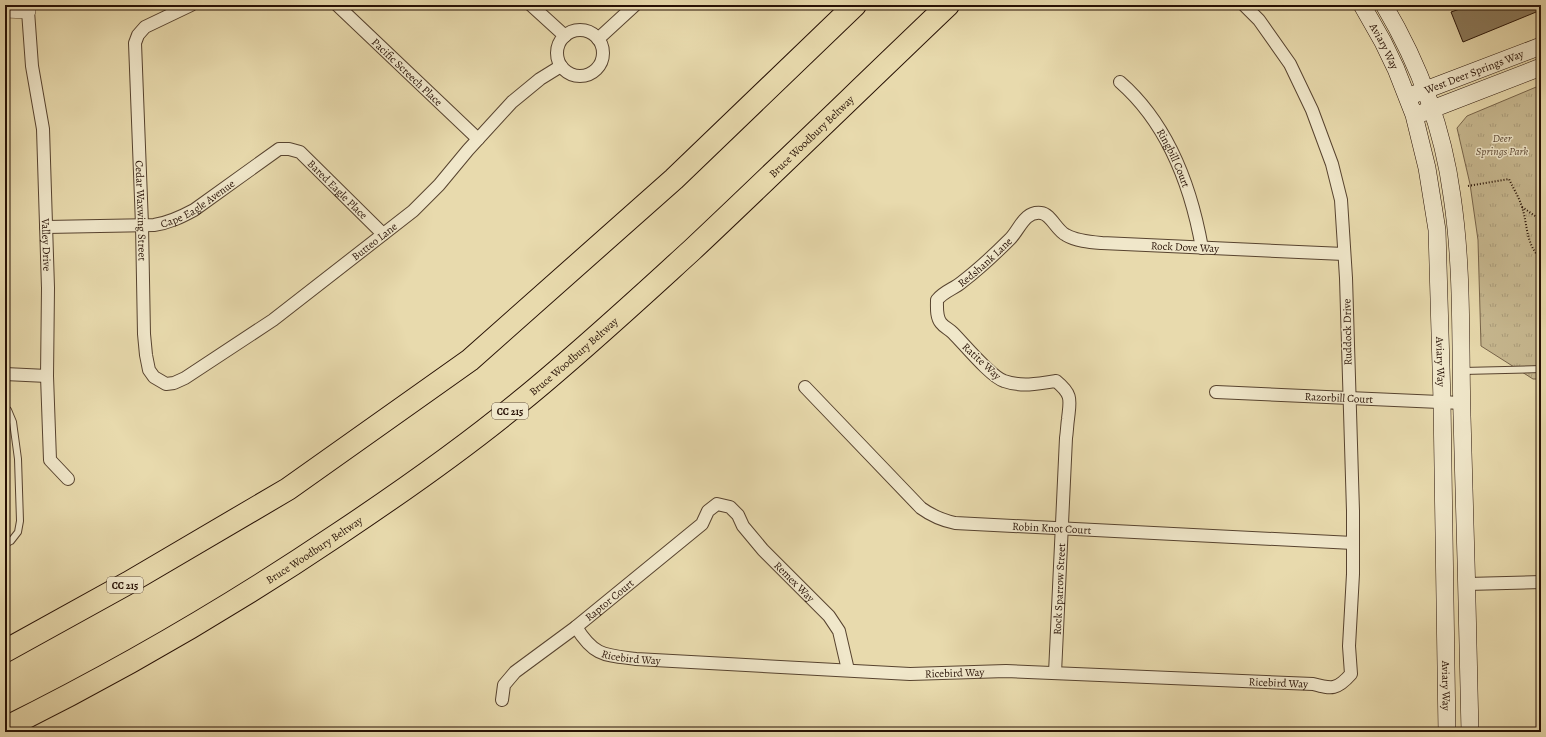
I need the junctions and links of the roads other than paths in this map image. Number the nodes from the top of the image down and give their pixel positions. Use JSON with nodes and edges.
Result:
{"nodes":[{"id":1,"x":191,"y":5,"type":"edge"},
{"id":2,"x":337,"y":5,"type":"edge"},
{"id":3,"x":531,"y":5,"type":"edge"},
{"id":4,"x":635,"y":5,"type":"edge"},
{"id":5,"x":855,"y":5,"type":"edge"},
{"id":6,"x":948,"y":5,"type":"edge"},
{"id":7,"x":1244,"y":5,"type":"edge"},
{"id":8,"x":1362,"y":5,"type":"edge"},
{"id":9,"x":1384,"y":5,"type":"edge"},
{"id":10,"x":28,"y":8,"type":"edge"},
{"id":11,"x":5,"y":10,"type":"edge"},
{"id":12,"x":565,"y":36,"type":"junction"},
{"id":13,"x":598,"y":39,"type":"junction"},
{"id":14,"x":1541,"y":46,"type":"edge"},
{"id":15,"x":561,"y":66,"type":"junction"},
{"id":16,"x":1541,"y":67,"type":"edge"},
{"id":17,"x":1120,"y":82,"type":"dead end"},
{"id":18,"x":1426,"y":90,"type":"junction"},
{"id":19,"x":1407,"y":97,"type":"junction"},
{"id":20,"x":1432,"y":109,"type":"junction"},
{"id":21,"x":1414,"y":115,"type":"junction"},
{"id":22,"x":478,"y":138,"type":"junction"},
{"id":23,"x":289,"y":149,"type":"joint"},
{"id":24,"x":1036,"y":214,"type":"joint"},
{"id":25,"x":142,"y":225,"type":"junction"},
{"id":26,"x":46,"y":227,"type":"junction"},
{"id":27,"x":383,"y":234,"type":"junction"},
{"id":28,"x":1202,"y":248,"type":"junction"},
{"id":29,"x":1344,"y":254,"type":"junction"},
{"id":30,"x":937,"y":312,"type":"joint"},
{"id":31,"x":1541,"y":368,"type":"edge"},
{"id":32,"x":1462,"y":371,"type":"junction"},
{"id":33,"x":5,"y":374,"type":"edge"},
{"id":34,"x":47,"y":376,"type":"junction"},
{"id":35,"x":162,"y":382,"type":"joint"},
{"id":36,"x":805,"y":388,"type":"dead end"},
{"id":37,"x":1064,"y":388,"type":"joint"},
{"id":38,"x":1216,"y":392,"type":"dead end"},
{"id":39,"x":1349,"y":398,"type":"junction"},
{"id":40,"x":1442,"y":402,"type":"junction"},
{"id":41,"x":1462,"y":403,"type":"junction"},
{"id":42,"x":5,"y":409,"type":"edge"},
{"id":43,"x":68,"y":479,"type":"dead end"},
{"id":44,"x":1443,"y":502,"type":"junction"},
{"id":45,"x":723,"y":505,"type":"joint"},
{"id":46,"x":1062,"y":528,"type":"junction"},
{"id":47,"x":1353,"y":543,"type":"junction"},
{"id":48,"x":5,"y":544,"type":"edge"},
{"id":49,"x":1541,"y":582,"type":"edge"},
{"id":50,"x":1467,"y":584,"type":"junction"},
{"id":51,"x":576,"y":627,"type":"junction"},
{"id":52,"x":5,"y":651,"type":"edge"},
{"id":53,"x":848,"y":670,"type":"junction"},
{"id":54,"x":1055,"y":673,"type":"junction"},
{"id":55,"x":1344,"y":682,"type":"joint"},
{"id":56,"x":502,"y":700,"type":"dead end"},
{"id":57,"x":5,"y":728,"type":"edge"},
{"id":58,"x":1448,"y":732,"type":"edge"},
{"id":59,"x":1470,"y":732,"type":"edge"}],
"edges":[{"from":1,"to":25,"type":"street","name":"Cedar Waxwing Street"},
{"from":2,"to":22,"type":"street","name":"Pacific Screech Place"},
{"from":3,"to":12,"type":"street"},
{"from":4,"to":13,"type":"street"},
{"from":5,"to":52,"type":"highway","number":"CC 215"},
{"from":6,"to":57,"type":"highway","name":"Bruce Woodbury Beltway","number":"CC 215"},
{"from":7,"to":29,"type":"street","name":"Ruddock Drive"},
{"from":8,"to":19,"type":"main road","name":"Aviary Way"},
{"from":9,"to":18,"type":"main road","name":"Aviary Way"},
{"from":10,"to":11,"type":"street"},
{"from":10,"to":26,"type":"street","name":"Valley Drive"},
{"from":12,"to":13,"type":"street"},
{"from":12,"to":15,"type":"street"},
{"from":13,"to":15,"type":"street"},
{"from":14,"to":18,"type":"main road","name":"West Deer Springs Way"},
{"from":15,"to":22,"type":"street","name":"Butteo Lane"},
{"from":16,"to":20,"type":"main road","name":"West Deer Springs Way"},
{"from":17,"to":28,"type":"street","name":"Ringbill Court"},
{"from":18,"to":19,"type":"main road","name":"West Deer Springs Way"},
{"from":18,"to":20,"type":"main road","name":"Aviary Way"},
{"from":19,"to":21,"type":"main road","name":"Aviary Way"},
{"from":20,"to":21,"type":"main road","name":"West Deer Springs Way"},
{"from":20,"to":32,"type":"main road","name":"Aviary Way"},
{"from":21,"to":40,"type":"main road","name":"Aviary Way"},
{"from":22,"to":27,"type":"street","name":"Butteo Lane"},
{"from":23,"to":25,"type":"street","name":"Cape Eagle Avenue"},
{"from":23,"to":27,"type":"street","name":"Bared Eagle Place"},
{"from":24,"to":28,"type":"street","name":"Rock Dove Way"},
{"from":24,"to":30,"type":"street","name":"Redshank Lane"},
{"from":25,"to":26,"type":"street","name":"Cape Eagle Avenue"},
{"from":25,"to":35,"type":"street","name":"Cedar Waxwing Street"},
{"from":26,"to":34,"type":"street","name":"Valley Drive"},
{"from":27,"to":35,"type":"street","name":"Butteo Lane"},
{"from":28,"to":29,"type":"street","name":"Rock Dove Way"},
{"from":29,"to":39,"type":"street","name":"Ruddock Drive"},
{"from":30,"to":37,"type":"street","name":"Ratite Way"},
{"from":31,"to":32,"type":"lane"},
{"from":32,"to":41,"type":"main road","name":"Aviary Way"},
{"from":33,"to":34,"type":"street"},
{"from":34,"to":43,"type":"street","name":"Valley Drive"},
{"from":36,"to":46,"type":"street","name":"Robin Knot Court"},
{"from":37,"to":46,"type":"street","name":"Rock Sparrow Street"},
{"from":38,"to":39,"type":"street","name":"Razorbill Court"},
{"from":39,"to":40,"type":"street","name":"Razorbill Court"},
{"from":39,"to":47,"type":"street","name":"Ruddock Drive"},
{"from":40,"to":41,"type":"street","name":"Razorbill Court"},
{"from":40,"to":44,"type":"main road","name":"Aviary Way"},
{"from":41,"to":50,"type":"main road","name":"Aviary Way"},
{"from":42,"to":48,"type":"lane"},
{"from":44,"to":50,"type":"main road"},
{"from":44,"to":58,"type":"main road","name":"Aviary Way"},
{"from":45,"to":51,"type":"street","name":"Raptor Court"},
{"from":45,"to":53,"type":"street","name":"Remex Way"},
{"from":46,"to":47,"type":"street","name":"Robin Knot Court"},
{"from":46,"to":54,"type":"street","name":"Rock Sparrow Street"},
{"from":47,"to":55,"type":"street","name":"Ruddock Drive"},
{"from":49,"to":50,"type":"street"},
{"from":50,"to":59,"type":"main road","name":"Aviary Way"},
{"from":51,"to":53,"type":"street","name":"Ricebird Way"},
{"from":51,"to":56,"type":"street","name":"Raptor Court"},
{"from":53,"to":54,"type":"street","name":"Ricebird Way"},
{"from":54,"to":55,"type":"street","name":"Ricebird Way"}]}
